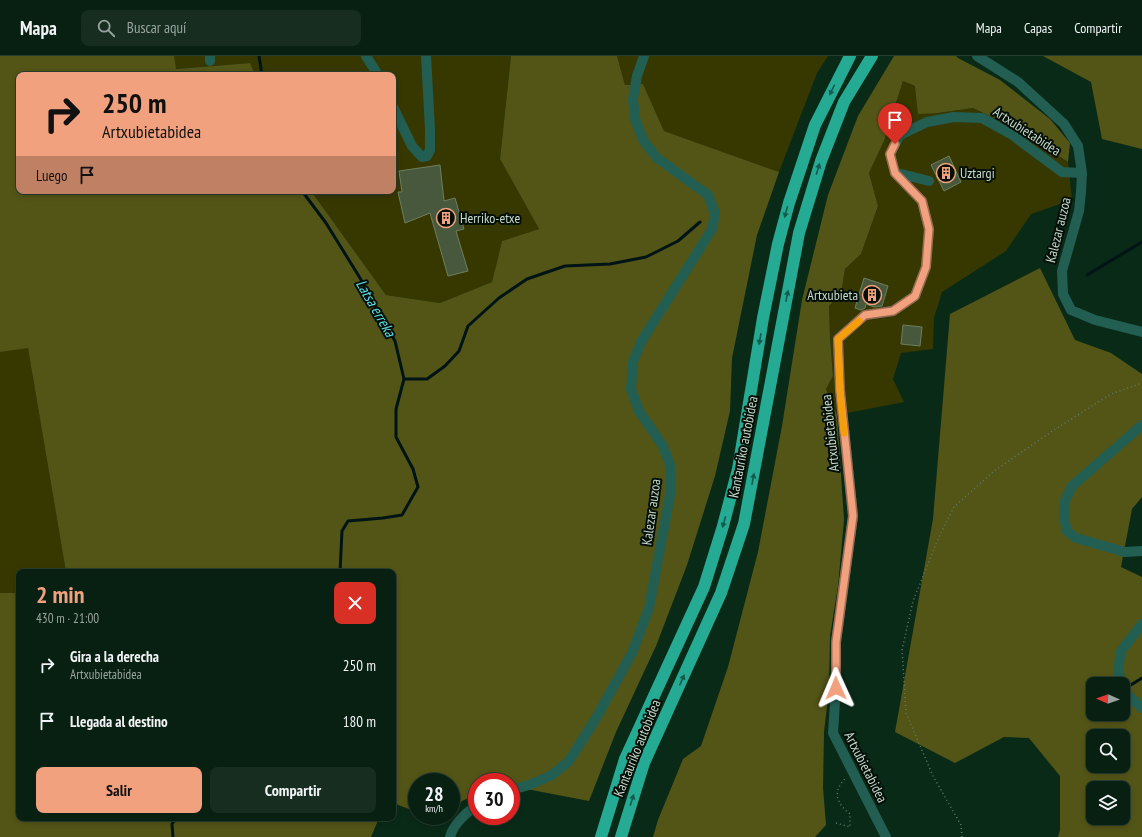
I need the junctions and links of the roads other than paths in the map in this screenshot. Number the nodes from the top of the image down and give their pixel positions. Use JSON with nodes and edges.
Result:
{"nodes":[{"id":1,"x":366,"y":56,"type":"edge"},
{"id":2,"x":426,"y":56,"type":"edge"},
{"id":3,"x":644,"y":56,"type":"edge"},
{"id":4,"x":850,"y":56,"type":"edge"},
{"id":5,"x":872,"y":56,"type":"edge"},
{"id":6,"x":977,"y":56,"type":"edge"},
{"id":7,"x":376,"y":72,"type":"edge"},
{"id":8,"x":396,"y":113,"type":"edge"},
{"id":9,"x":895,"y":173,"type":"junction"},
{"id":10,"x":1082,"y":173,"type":"junction"},
{"id":11,"x":929,"y":181,"type":"dead end"},
{"id":12,"x":1142,"y":332,"type":"edge"},
{"id":13,"x":1142,"y":425,"type":"edge"},
{"id":14,"x":1142,"y":551,"type":"edge"},
{"id":15,"x":1142,"y":624,"type":"edge"},
{"id":16,"x":1120,"y":677,"type":"edge"},
{"id":17,"x":1130,"y":695,"type":"edge"},
{"id":18,"x":1142,"y":708,"type":"edge"},
{"id":19,"x":520,"y":788,"type":"edge"},
{"id":20,"x":468,"y":813,"type":"edge"},
{"id":21,"x":450,"y":837,"type":"edge"},
{"id":22,"x":601,"y":837,"type":"edge"},
{"id":23,"x":621,"y":837,"type":"edge"},
{"id":24,"x":886,"y":837,"type":"edge"}],
"edges":[{"from":1,"to":7,"type":"street"},
{"from":2,"to":8,"type":"street"},
{"from":3,"to":19,"type":"street","name":"Kalezar auzoa"},
{"from":4,"to":22,"type":"highway","name":"Kantauriko autobidea","one_way":true},
{"from":23,"to":5,"type":"highway","name":"Kantauriko autobidea","one_way":true},
{"from":6,"to":10,"type":"street","name":"Kalezar auzoa"},
{"from":9,"to":10,"type":"street","name":"Artxubietabidea"},
{"from":9,"to":11,"type":"street"},
{"from":9,"to":24,"type":"street","name":"Artxubietabidea"},
{"from":10,"to":12,"type":"street","name":"Kalezar auzoa"},
{"from":13,"to":14,"type":"street"},
{"from":15,"to":16,"type":"street"},
{"from":17,"to":18,"type":"street"},
{"from":20,"to":21,"type":"street"}]}
